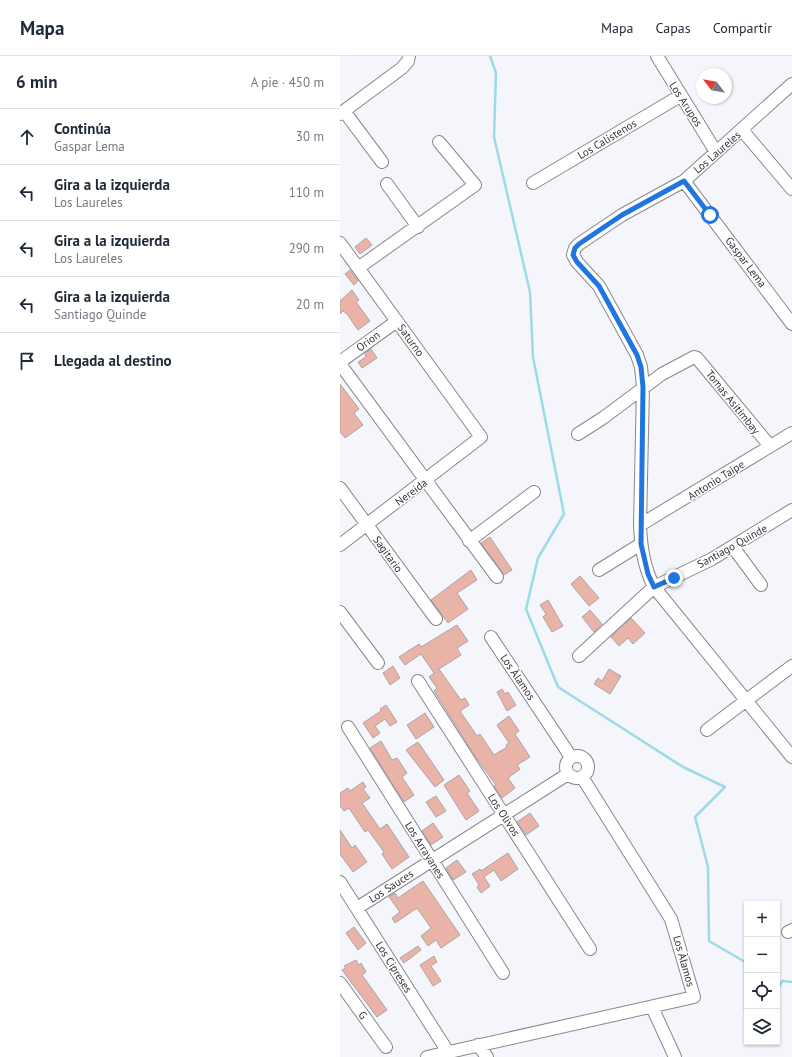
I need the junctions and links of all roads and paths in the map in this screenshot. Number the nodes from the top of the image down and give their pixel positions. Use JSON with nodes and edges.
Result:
{"nodes":[{"id":1,"x":409,"y":56,"type":"edge"},
{"id":2,"x":657,"y":56,"type":"edge"},
{"id":3,"x":792,"y":84,"type":"edge"},
{"id":4,"x":680,"y":96,"type":"junction"},
{"id":5,"x":342,"y":112,"type":"edge"},
{"id":6,"x":742,"y":130,"type":"junction"},
{"id":7,"x":439,"y":142,"type":"dead end"},
{"id":8,"x":716,"y":152,"type":"junction"},
{"id":9,"x":382,"y":162,"type":"dead end"},
{"id":10,"x":684,"y":181,"type":"junction"},
{"id":11,"x":533,"y":183,"type":"dead end"},
{"id":12,"x":387,"y":184,"type":"dead end"},
{"id":13,"x":792,"y":188,"type":"edge"},
{"id":14,"x":418,"y":227,"type":"junction"},
{"id":15,"x":340,"y":243,"type":"edge"},
{"id":16,"x":358,"y":268,"type":"junction"},
{"id":17,"x":397,"y":321,"type":"junction"},
{"id":18,"x":792,"y":324,"type":"edge"},
{"id":19,"x":340,"y":363,"type":"edge"},
{"id":20,"x":643,"y":387,"type":"junction"},
{"id":21,"x":792,"y":433,"type":"edge"},
{"id":22,"x":578,"y":434,"type":"dead end"},
{"id":23,"x":481,"y":437,"type":"joint"},
{"id":24,"x":770,"y":446,"type":"junction"},
{"id":25,"x":425,"y":481,"type":"junction"},
{"id":26,"x":340,"y":488,"type":"edge"},
{"id":27,"x":534,"y":492,"type":"dead end"},
{"id":28,"x":791,"y":514,"type":"edge"},
{"id":29,"x":367,"y":526,"type":"junction"},
{"id":30,"x":640,"y":526,"type":"junction"},
{"id":31,"x":469,"y":541,"type":"junction"},
{"id":32,"x":641,"y":544,"type":"junction"},
{"id":33,"x":340,"y":545,"type":"edge"},
{"id":34,"x":734,"y":547,"type":"junction"},
{"id":35,"x":599,"y":570,"type":"dead end"},
{"id":36,"x":497,"y":577,"type":"dead end"},
{"id":37,"x":761,"y":585,"type":"dead end"},
{"id":38,"x":654,"y":587,"type":"junction"},
{"id":39,"x":340,"y":612,"type":"edge"},
{"id":40,"x":436,"y":619,"type":"dead end"},
{"id":41,"x":491,"y":637,"type":"dead end"},
{"id":42,"x":579,"y":656,"type":"dead end"},
{"id":43,"x":378,"y":663,"type":"dead end"},
{"id":44,"x":792,"y":666,"type":"edge"},
{"id":45,"x":418,"y":681,"type":"dead end"},
{"id":46,"x":746,"y":699,"type":"junction"},
{"id":47,"x":348,"y":727,"type":"dead end"},
{"id":48,"x":707,"y":730,"type":"dead end"},
{"id":49,"x":571,"y":757,"type":"junction"},
{"id":50,"x":792,"y":757,"type":"edge"},
{"id":51,"x":568,"y":774,"type":"junction"},
{"id":52,"x":582,"y":777,"type":"junction"},
{"id":53,"x":504,"y":815,"type":"junction"},
{"id":54,"x":431,"y":860,"type":"junction"},
{"id":55,"x":340,"y":882,"type":"edge"},
{"id":56,"x":357,"y":908,"type":"junction"},
{"id":57,"x":590,"y":949,"type":"dead end"},
{"id":58,"x":503,"y":973,"type":"dead end"},
{"id":59,"x":340,"y":983,"type":"edge"},
{"id":60,"x":652,"y":1007,"type":"junction"},
{"id":61,"x":478,"y":1045,"type":"junction"},
{"id":62,"x":386,"y":1047,"type":"dead end"},
{"id":63,"x":448,"y":1052,"type":"junction"},
{"id":64,"x":427,"y":1057,"type":"edge"},
{"id":65,"x":487,"y":1057,"type":"edge"},
{"id":66,"x":675,"y":1057,"type":"edge"}],
"edges":[{"from":1,"to":5,"type":"street"},
{"from":2,"to":4,"type":"street","name":"Los Arupos"},
{"from":3,"to":6,"type":"street","name":"Los Laureles"},
{"from":4,"to":8,"type":"street","name":"Los Arupos"},
{"from":4,"to":11,"type":"street","name":"Los Calistenos"},
{"from":5,"to":9,"type":"street"},
{"from":6,"to":8,"type":"street","name":"Los Laureles"},
{"from":6,"to":13,"type":"street"},
{"from":7,"to":14,"type":"street"},
{"from":8,"to":10,"type":"street","name":"Los Laureles"},
{"from":10,"to":18,"type":"street","name":"Gaspar Lema"},
{"from":10,"to":20,"type":"street","name":"Los Laureles"},
{"from":12,"to":14,"type":"street"},
{"from":14,"to":16,"type":"street"},
{"from":15,"to":16,"type":"street","name":"Saturno"},
{"from":16,"to":17,"type":"street","name":"Saturno"},
{"from":17,"to":19,"type":"street","name":"Orion"},
{"from":17,"to":23,"type":"street","name":"Saturno"},
{"from":19,"to":25,"type":"street"},
{"from":20,"to":22,"type":"street"},
{"from":20,"to":24,"type":"street","name":"Tomas Asitimbay"},
{"from":20,"to":30,"type":"street","name":"Los Laureles"},
{"from":21,"to":24,"type":"street","name":"Antonio Taipe"},
{"from":23,"to":25,"type":"street","name":"Nereida"},
{"from":24,"to":30,"type":"street","name":"Antonio Taipe"},
{"from":25,"to":29,"type":"street","name":"Nereida"},
{"from":25,"to":31,"type":"street"},
{"from":26,"to":29,"type":"street","name":"Sagitario"},
{"from":27,"to":31,"type":"street"},
{"from":28,"to":34,"type":"street","name":"Santiago Quinde"},
{"from":29,"to":33,"type":"street","name":"Nereida"},
{"from":29,"to":40,"type":"street","name":"Sagitario"},
{"from":30,"to":32,"type":"street","name":"Los Laureles"},
{"from":31,"to":36,"type":"street"},
{"from":32,"to":35,"type":"street"},
{"from":32,"to":38,"type":"street","name":"Los Laureles"},
{"from":34,"to":37,"type":"street"},
{"from":34,"to":38,"type":"street","name":"Santiago Quinde"},
{"from":38,"to":42,"type":"street","name":"Santiago Quinde"},
{"from":38,"to":46,"type":"street","name":"Los Laureles"},
{"from":39,"to":43,"type":"street"},
{"from":41,"to":49,"type":"street","name":"Los Àlamos"},
{"from":44,"to":46,"type":"street"},
{"from":45,"to":53,"type":"street","name":"Los Olivos"},
{"from":46,"to":48,"type":"street"},
{"from":46,"to":50,"type":"street","name":"Los Laureles"},
{"from":47,"to":54,"type":"street","name":"Los Arrayanes"},
{"from":49,"to":51,"type":"street"},
{"from":49,"to":52,"type":"street"},
{"from":51,"to":52,"type":"street"},
{"from":51,"to":53,"type":"street","name":"Los Sauces"},
{"from":52,"to":60,"type":"street","name":"Los Àlamos"},
{"from":53,"to":54,"type":"street","name":"Los Sauces"},
{"from":53,"to":57,"type":"street","name":"Los Olivos"},
{"from":54,"to":56,"type":"street","name":"Los Sauces"},
{"from":54,"to":58,"type":"street","name":"Los Arrayanes"},
{"from":55,"to":56,"type":"street","name":"Los Cipreses"},
{"from":56,"to":63,"type":"street","name":"Los Cipreses"},
{"from":59,"to":62,"type":"street","name":"G"},
{"from":60,"to":61,"type":"street","name":"Los Àlamos"},
{"from":60,"to":66,"type":"street"},
{"from":61,"to":63,"type":"street","name":"Los Àlamos"},
{"from":61,"to":65,"type":"street"},
{"from":63,"to":64,"type":"street","name":"Los Àlamos"}]}
